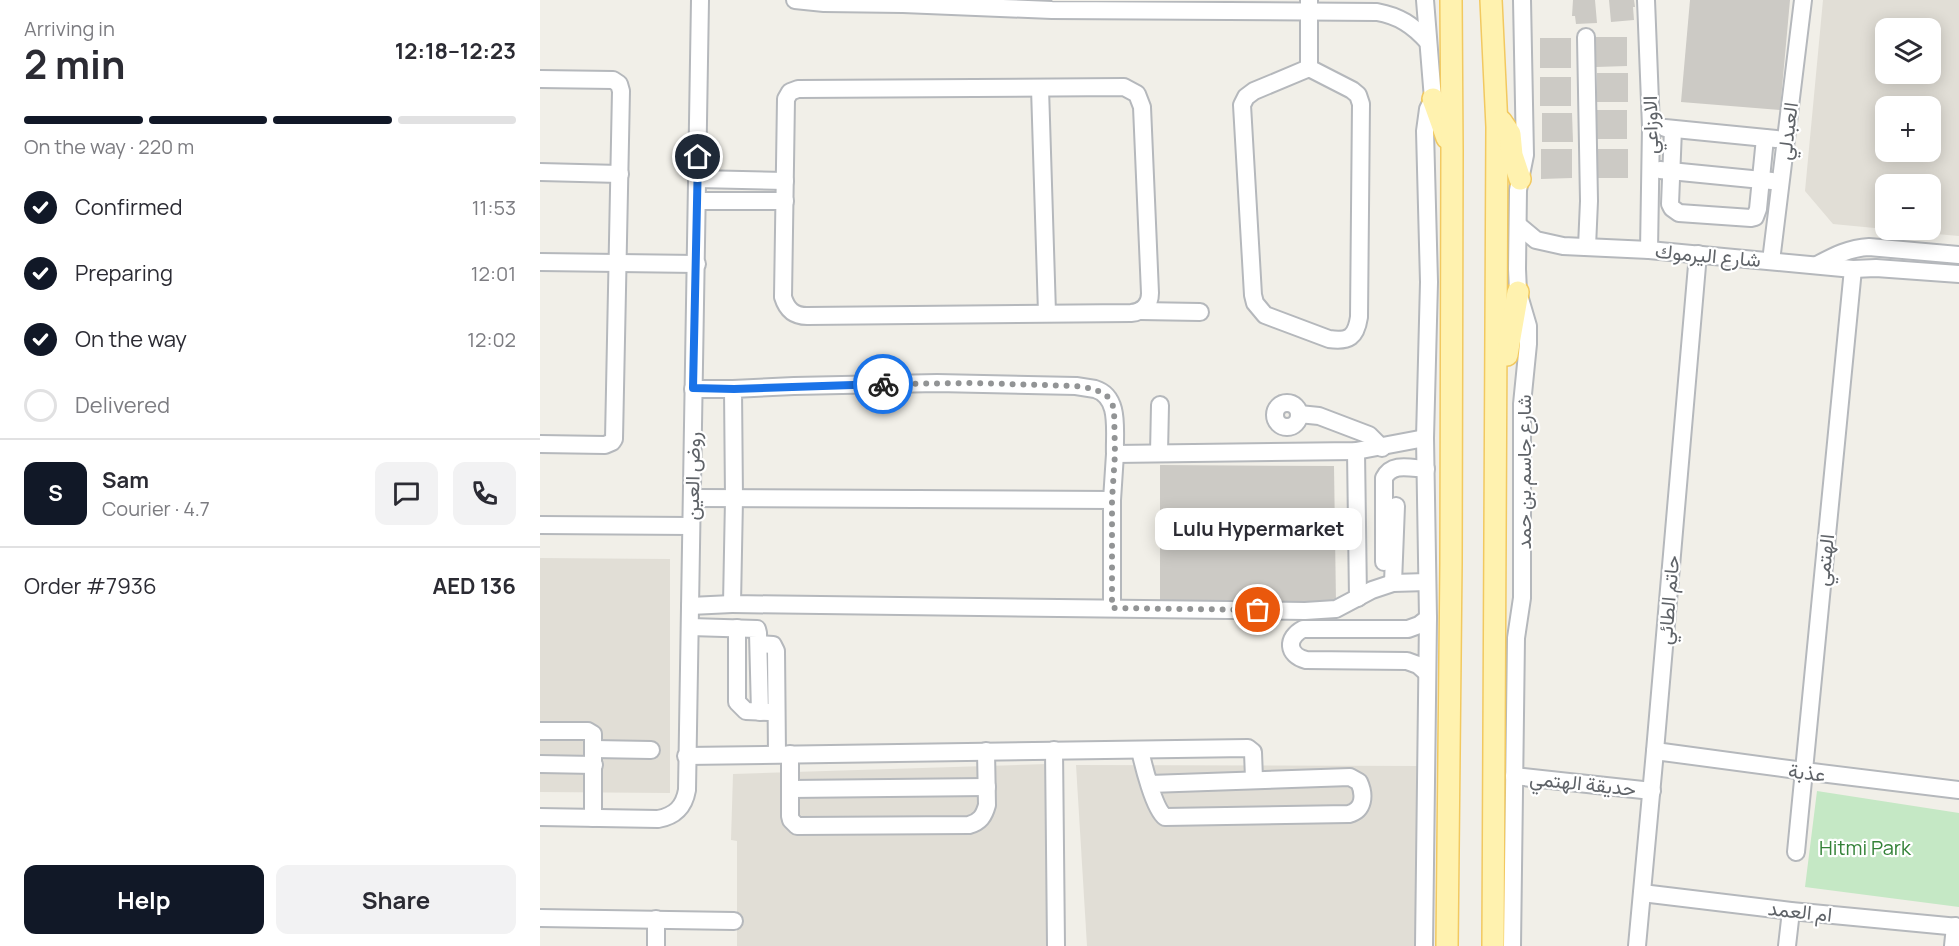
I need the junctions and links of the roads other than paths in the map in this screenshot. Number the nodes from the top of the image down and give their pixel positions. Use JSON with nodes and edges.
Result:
{"nodes":[{"id":1,"x":700,"y":0,"type":"edge"},
{"id":2,"x":795,"y":0,"type":"edge"},
{"id":3,"x":1425,"y":0,"type":"edge"},
{"id":4,"x":1451,"y":0,"type":"edge"},
{"id":5,"x":1486,"y":0,"type":"edge"},
{"id":6,"x":1491,"y":0,"type":"edge"},
{"id":7,"x":1522,"y":0,"type":"edge"},
{"id":8,"x":1646,"y":0,"type":"edge"},
{"id":9,"x":1803,"y":0,"type":"edge"},
{"id":10,"x":1052,"y":5,"type":"edge"},
{"id":11,"x":1166,"y":5,"type":"edge"},
{"id":12,"x":1308,"y":6,"type":"edge"},
{"id":13,"x":1492,"y":26,"type":"junction"},
{"id":14,"x":1586,"y":37,"type":"dead end"},
{"id":15,"x":1428,"y":42,"type":"junction"},
{"id":16,"x":1309,"y":68,"type":"junction"},
{"id":17,"x":540,"y":79,"type":"edge"},
{"id":18,"x":1040,"y":88,"type":"junction"},
{"id":19,"x":1433,"y":99,"type":"junction"},
{"id":20,"x":1497,"y":117,"type":"junction"},
{"id":21,"x":1651,"y":127,"type":"junction"},
{"id":22,"x":1674,"y":129,"type":"junction"},
{"id":23,"x":1765,"y":138,"type":"junction"},
{"id":24,"x":1786,"y":140,"type":"junction"},
{"id":25,"x":1452,"y":150,"type":"junction"},
{"id":26,"x":1650,"y":169,"type":"junction"},
{"id":27,"x":1671,"y":171,"type":"junction"},
{"id":28,"x":540,"y":172,"type":"edge"},
{"id":29,"x":620,"y":174,"type":"junction"},
{"id":30,"x":698,"y":179,"type":"junction"},
{"id":31,"x":1520,"y":179,"type":"junction"},
{"id":32,"x":1761,"y":180,"type":"junction"},
{"id":33,"x":785,"y":181,"type":"junction"},
{"id":34,"x":1781,"y":182,"type":"junction"},
{"id":35,"x":698,"y":201,"type":"junction"},
{"id":36,"x":784,"y":201,"type":"junction"},
{"id":37,"x":1518,"y":225,"type":"junction"},
{"id":38,"x":1563,"y":246,"type":"junction"},
{"id":39,"x":1587,"y":247,"type":"junction"},
{"id":40,"x":1649,"y":250,"type":"junction"},
{"id":41,"x":1698,"y":254,"type":"junction"},
{"id":42,"x":1959,"y":255,"type":"edge"},
{"id":43,"x":1771,"y":261,"type":"junction"},
{"id":44,"x":540,"y":262,"type":"edge"},
{"id":45,"x":618,"y":264,"type":"junction"},
{"id":46,"x":697,"y":264,"type":"junction"},
{"id":47,"x":1815,"y":265,"type":"junction"},
{"id":48,"x":1516,"y":269,"type":"junction"},
{"id":49,"x":1853,"y":269,"type":"junction"},
{"id":50,"x":1959,"y":274,"type":"edge"},
{"id":51,"x":1959,"y":284,"type":"edge"},
{"id":52,"x":1518,"y":291,"type":"junction"},
{"id":53,"x":1140,"y":311,"type":"junction"},
{"id":54,"x":1200,"y":312,"type":"dead end"},
{"id":55,"x":1047,"y":313,"type":"junction"},
{"id":56,"x":1497,"y":384,"type":"junction"},
{"id":57,"x":693,"y":388,"type":"junction"},
{"id":58,"x":734,"y":389,"type":"junction"},
{"id":59,"x":1160,"y":405,"type":"dead end"},
{"id":60,"x":1299,"y":414,"type":"junction"},
{"id":61,"x":1286,"y":428,"type":"junction"},
{"id":62,"x":1425,"y":438,"type":"junction"},
{"id":63,"x":540,"y":444,"type":"edge"},
{"id":64,"x":1382,"y":448,"type":"junction"},
{"id":65,"x":1356,"y":451,"type":"junction"},
{"id":66,"x":1287,"y":452,"type":"junction"},
{"id":67,"x":1159,"y":453,"type":"junction"},
{"id":68,"x":1115,"y":454,"type":"junction"},
{"id":69,"x":1426,"y":469,"type":"junction"},
{"id":70,"x":692,"y":498,"type":"junction"},
{"id":71,"x":734,"y":499,"type":"junction"},
{"id":72,"x":1112,"y":500,"type":"junction"},
{"id":73,"x":1395,"y":506,"type":"dead end"},
{"id":74,"x":540,"y":525,"type":"edge"},
{"id":75,"x":691,"y":526,"type":"junction"},
{"id":76,"x":1384,"y":562,"type":"dead end"},
{"id":77,"x":1427,"y":582,"type":"junction"},
{"id":78,"x":1393,"y":583,"type":"junction"},
{"id":79,"x":1358,"y":598,"type":"junction"},
{"id":80,"x":732,"y":604,"type":"junction"},
{"id":81,"x":690,"y":606,"type":"junction"},
{"id":82,"x":1112,"y":608,"type":"junction"},
{"id":83,"x":1428,"y":618,"type":"junction"},
{"id":84,"x":690,"y":627,"type":"junction"},
{"id":85,"x":737,"y":628,"type":"junction"},
{"id":86,"x":1427,"y":673,"type":"junction"},
{"id":87,"x":768,"y":712,"type":"junction"},
{"id":88,"x":540,"y":731,"type":"edge"},
{"id":89,"x":651,"y":750,"type":"dead end"},
{"id":90,"x":1054,"y":750,"type":"junction"},
{"id":91,"x":1140,"y":750,"type":"junction"},
{"id":92,"x":986,"y":751,"type":"junction"},
{"id":93,"x":1655,"y":751,"type":"junction"},
{"id":94,"x":784,"y":754,"type":"junction"},
{"id":95,"x":686,"y":756,"type":"junction"},
{"id":96,"x":594,"y":757,"type":"junction"},
{"id":97,"x":540,"y":764,"type":"edge"},
{"id":98,"x":1804,"y":771,"type":"junction"},
{"id":99,"x":1514,"y":776,"type":"junction"},
{"id":100,"x":1254,"y":779,"type":"junction"},
{"id":101,"x":1150,"y":784,"type":"junction"},
{"id":102,"x":987,"y":787,"type":"junction"},
{"id":103,"x":790,"y":789,"type":"junction"},
{"id":104,"x":1959,"y":790,"type":"edge"},
{"id":105,"x":1652,"y":791,"type":"junction"},
{"id":106,"x":540,"y":817,"type":"edge"},
{"id":107,"x":593,"y":818,"type":"junction"},
{"id":108,"x":1796,"y":852,"type":"dead end"},
{"id":109,"x":1642,"y":893,"type":"junction"},
{"id":110,"x":1791,"y":911,"type":"junction"},
{"id":111,"x":540,"y":918,"type":"edge"},
{"id":112,"x":657,"y":920,"type":"junction"},
{"id":113,"x":734,"y":921,"type":"dead end"},
{"id":114,"x":1957,"y":926,"type":"edge"},
{"id":115,"x":656,"y":946,"type":"edge"},
{"id":116,"x":1056,"y":946,"type":"edge"},
{"id":117,"x":1425,"y":946,"type":"edge"},
{"id":118,"x":1447,"y":946,"type":"edge"},
{"id":119,"x":1494,"y":946,"type":"edge"},
{"id":120,"x":1512,"y":946,"type":"edge"},
{"id":121,"x":1637,"y":946,"type":"edge"},
{"id":122,"x":1787,"y":946,"type":"edge"},
{"id":123,"x":1953,"y":946,"type":"edge"}],
"edges":[{"from":1,"to":30,"type":"street","name":"روض العين"},
{"from":2,"to":10,"type":"street"},
{"from":3,"to":15,"type":"street"},
{"from":4,"to":25,"type":"main road"},
{"from":5,"to":13,"type":"main road"},
{"from":6,"to":13,"type":"main road","name":"شارع جاسم بن حمد"},
{"from":7,"to":31,"type":"street","name":"شارع جاسم بن حمد"},
{"from":8,"to":21,"type":"street","name":"الاوزاعي"},
{"from":9,"to":24,"type":"street","name":"العبدلي"},
{"from":10,"to":11,"type":"street"},
{"from":11,"to":12,"type":"street"},
{"from":12,"to":15,"type":"street"},
{"from":12,"to":16,"type":"street"},
{"from":13,"to":20,"type":"main road","name":"شارع جاسم بن حمد"},
{"from":14,"to":39,"type":"street"},
{"from":15,"to":19,"type":"street"},
{"from":16,"to":16,"type":"street"},
{"from":17,"to":29,"type":"street"},
{"from":18,"to":33,"type":"street"},
{"from":18,"to":53,"type":"street"},
{"from":18,"to":55,"type":"street"},
{"from":19,"to":25,"type":"main road"},
{"from":19,"to":62,"type":"street"},
{"from":20,"to":31,"type":"main road"},
{"from":20,"to":56,"type":"main road","name":"شارع جاسم بن حمد"},
{"from":21,"to":22,"type":"street"},
{"from":21,"to":26,"type":"street","name":"الاوزاعي"},
{"from":22,"to":23,"type":"street"},
{"from":22,"to":27,"type":"street"},
{"from":23,"to":24,"type":"street"},
{"from":23,"to":32,"type":"street"},
{"from":24,"to":34,"type":"street","name":"العبدلي"},
{"from":25,"to":118,"type":"main road"},
{"from":26,"to":27,"type":"street"},
{"from":26,"to":40,"type":"street","name":"الاوزاعي"},
{"from":27,"to":32,"type":"street"},
{"from":27,"to":32,"type":"street"},
{"from":28,"to":29,"type":"street"},
{"from":29,"to":45,"type":"street"},
{"from":30,"to":33,"type":"street"},
{"from":30,"to":35,"type":"street","name":"روض العين"},
{"from":31,"to":37,"type":"street","name":"شارع جاسم بن حمد"},
{"from":32,"to":34,"type":"street"},
{"from":33,"to":36,"type":"street"},
{"from":34,"to":43,"type":"street","name":"العبدلي"},
{"from":35,"to":36,"type":"street"},
{"from":35,"to":46,"type":"street","name":"روض العين"},
{"from":36,"to":55,"type":"street"},
{"from":37,"to":38,"type":"street"},
{"from":37,"to":48,"type":"street","name":"شارع جاسم بن حمد"},
{"from":38,"to":39,"type":"street","name":"شارع اليرموك"},
{"from":38,"to":48,"type":"street"},
{"from":39,"to":40,"type":"street","name":"شارع اليرموك"},
{"from":40,"to":41,"type":"street","name":"شارع اليرموك"},
{"from":41,"to":43,"type":"street","name":"شارع اليرموك"},
{"from":41,"to":93,"type":"street","name":"حاتم الطائي"},
{"from":42,"to":47,"type":"street"},
{"from":43,"to":47,"type":"street","name":"شارع اليرموك"},
{"from":44,"to":45,"type":"street"},
{"from":45,"to":46,"type":"street"},
{"from":45,"to":63,"type":"street"},
{"from":46,"to":57,"type":"street","name":"روض العين"},
{"from":47,"to":49,"type":"street","name":"شارع اليرموك"},
{"from":48,"to":52,"type":"street","name":"شارع جاسم بن حمد"},
{"from":49,"to":50,"type":"street","name":"شارع اليرموك"},
{"from":49,"to":51,"type":"street","name":"شارع اليرموك"},
{"from":49,"to":98,"type":"street","name":"الهتمي"},
{"from":52,"to":56,"type":"main road"},
{"from":52,"to":99,"type":"street","name":"شارع جاسم بن حمد"},
{"from":53,"to":54,"type":"street"},
{"from":53,"to":55,"type":"street"},
{"from":56,"to":119,"type":"main road","name":"شارع جاسم بن حمد"},
{"from":57,"to":58,"type":"street"},
{"from":57,"to":70,"type":"street","name":"روض العين"},
{"from":58,"to":68,"type":"street"},
{"from":58,"to":71,"type":"street"},
{"from":59,"to":67,"type":"street"},
{"from":60,"to":61,"type":"street"},
{"from":60,"to":61,"type":"street"},
{"from":60,"to":64,"type":"street"},
{"from":61,"to":66,"type":"street"},
{"from":62,"to":64,"type":"street"},
{"from":62,"to":69,"type":"street"},
{"from":64,"to":65,"type":"street"},
{"from":65,"to":66,"type":"street"},
{"from":65,"to":79,"type":"street"},
{"from":66,"to":67,"type":"street"},
{"from":67,"to":68,"type":"street"},
{"from":68,"to":72,"type":"street"},
{"from":69,"to":76,"type":"street"},
{"from":69,"to":77,"type":"street"},
{"from":70,"to":71,"type":"street"},
{"from":70,"to":75,"type":"street","name":"روض العين"},
{"from":71,"to":72,"type":"street"},
{"from":71,"to":80,"type":"street"},
{"from":72,"to":82,"type":"street"},
{"from":73,"to":78,"type":"street"},
{"from":74,"to":75,"type":"street"},
{"from":75,"to":81,"type":"street","name":"روض العين"},
{"from":77,"to":78,"type":"street"},
{"from":77,"to":83,"type":"street"},
{"from":78,"to":79,"type":"street"},
{"from":79,"to":82,"type":"street"},
{"from":80,"to":81,"type":"street"},
{"from":80,"to":82,"type":"street"},
{"from":81,"to":84,"type":"street","name":"روض العين"},
{"from":83,"to":86,"type":"street"},
{"from":83,"to":86,"type":"street"},
{"from":84,"to":85,"type":"street"},
{"from":84,"to":95,"type":"street","name":"روض العين"},
{"from":85,"to":87,"type":"street"},
{"from":85,"to":87,"type":"street"},
{"from":86,"to":117,"type":"street"},
{"from":87,"to":94,"type":"street"},
{"from":88,"to":96,"type":"street"},
{"from":89,"to":96,"type":"street"},
{"from":90,"to":91,"type":"street"},
{"from":90,"to":92,"type":"street"},
{"from":90,"to":116,"type":"street"},
{"from":91,"to":100,"type":"street"},
{"from":91,"to":101,"type":"street"},
{"from":92,"to":94,"type":"street"},
{"from":92,"to":102,"type":"street"},
{"from":93,"to":98,"type":"street","name":"عذبة"},
{"from":93,"to":105,"type":"street","name":"حاتم الطائي"},
{"from":94,"to":95,"type":"street"},
{"from":94,"to":103,"type":"street"},
{"from":95,"to":107,"type":"street","name":"روض العين"},
{"from":96,"to":97,"type":"street"},
{"from":96,"to":107,"type":"street"},
{"from":98,"to":104,"type":"street","name":"عذبة"},
{"from":98,"to":108,"type":"street","name":"الهتمي"},
{"from":99,"to":105,"type":"street","name":"حديقة الهتمي"},
{"from":99,"to":120,"type":"street","name":"شارع جاسم بن حمد"},
{"from":100,"to":101,"type":"street"},
{"from":100,"to":101,"type":"street"},
{"from":102,"to":103,"type":"street"},
{"from":102,"to":103,"type":"street"},
{"from":105,"to":109,"type":"street","name":"حاتم الطائي"},
{"from":106,"to":107,"type":"street","name":"روض العين"},
{"from":109,"to":110,"type":"street","name":"ام العمد"},
{"from":109,"to":121,"type":"street","name":"حاتم الطائي"},
{"from":110,"to":114,"type":"street","name":"ام العمد"},
{"from":110,"to":122,"type":"street"},
{"from":111,"to":112,"type":"street"},
{"from":112,"to":113,"type":"street"},
{"from":112,"to":115,"type":"street"},
{"from":114,"to":123,"type":"street"}]}
